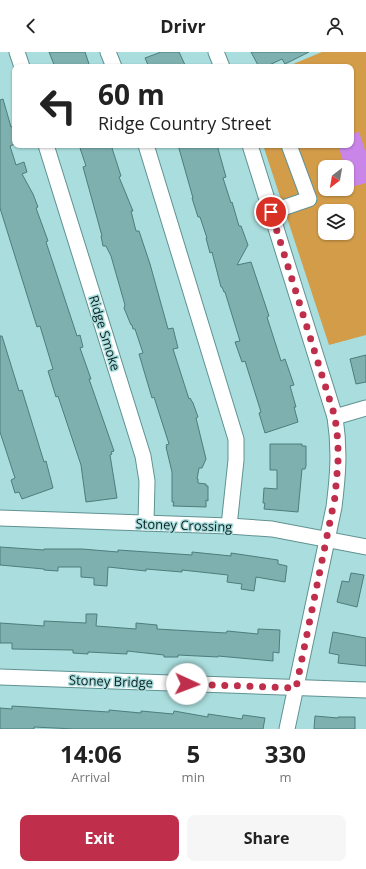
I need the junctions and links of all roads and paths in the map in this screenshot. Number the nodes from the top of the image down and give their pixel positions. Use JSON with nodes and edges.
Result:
{"nodes":[{"id":1,"x":17,"y":52,"type":"edge"},
{"id":2,"x":108,"y":52,"type":"edge"},
{"id":3,"x":216,"y":52,"type":"edge"},
{"id":4,"x":21,"y":64,"type":"edge"},
{"id":5,"x":113,"y":64,"type":"edge"},
{"id":6,"x":221,"y":64,"type":"edge"},
{"id":7,"x":47,"y":148,"type":"edge"},
{"id":8,"x":147,"y":148,"type":"edge"},
{"id":9,"x":251,"y":148,"type":"edge"},
{"id":10,"x":290,"y":148,"type":"edge"},
{"id":11,"x":271,"y":212,"type":"junction"},
{"id":12,"x":366,"y":408,"type":"edge"},
{"id":13,"x":335,"y":417,"type":"junction"},
{"id":14,"x":0,"y":518,"type":"edge"},
{"id":15,"x":146,"y":523,"type":"junction"},
{"id":16,"x":229,"y":526,"type":"junction"},
{"id":17,"x":327,"y":540,"type":"junction"},
{"id":18,"x":366,"y":547,"type":"edge"},
{"id":19,"x":0,"y":677,"type":"edge"},
{"id":20,"x":296,"y":688,"type":"junction"},
{"id":21,"x":366,"y":690,"type":"edge"},
{"id":22,"x":287,"y":729,"type":"edge"}],
"edges":[{"from":1,"to":4,"type":"street"},
{"from":2,"to":5,"type":"street"},
{"from":3,"to":6,"type":"street"},
{"from":7,"to":15,"type":"street","name":"Ridge Smoke"},
{"from":8,"to":16,"type":"street"},
{"from":9,"to":11,"type":"street"},
{"from":10,"to":11,"type":"street"},
{"from":11,"to":13,"type":"street"},
{"from":12,"to":13,"type":"street"},
{"from":13,"to":17,"type":"street"},
{"from":14,"to":15,"type":"street","name":"Stoney Crossing"},
{"from":15,"to":16,"type":"street","name":"Stoney Crossing"},
{"from":16,"to":17,"type":"street","name":"Stoney Crossing"},
{"from":17,"to":18,"type":"street","name":"Stoney Crossing"},
{"from":17,"to":20,"type":"street"},
{"from":19,"to":20,"type":"street","name":"Stoney Bridge"},
{"from":20,"to":21,"type":"street","name":"Stoney Bridge"},
{"from":20,"to":22,"type":"street"}]}
